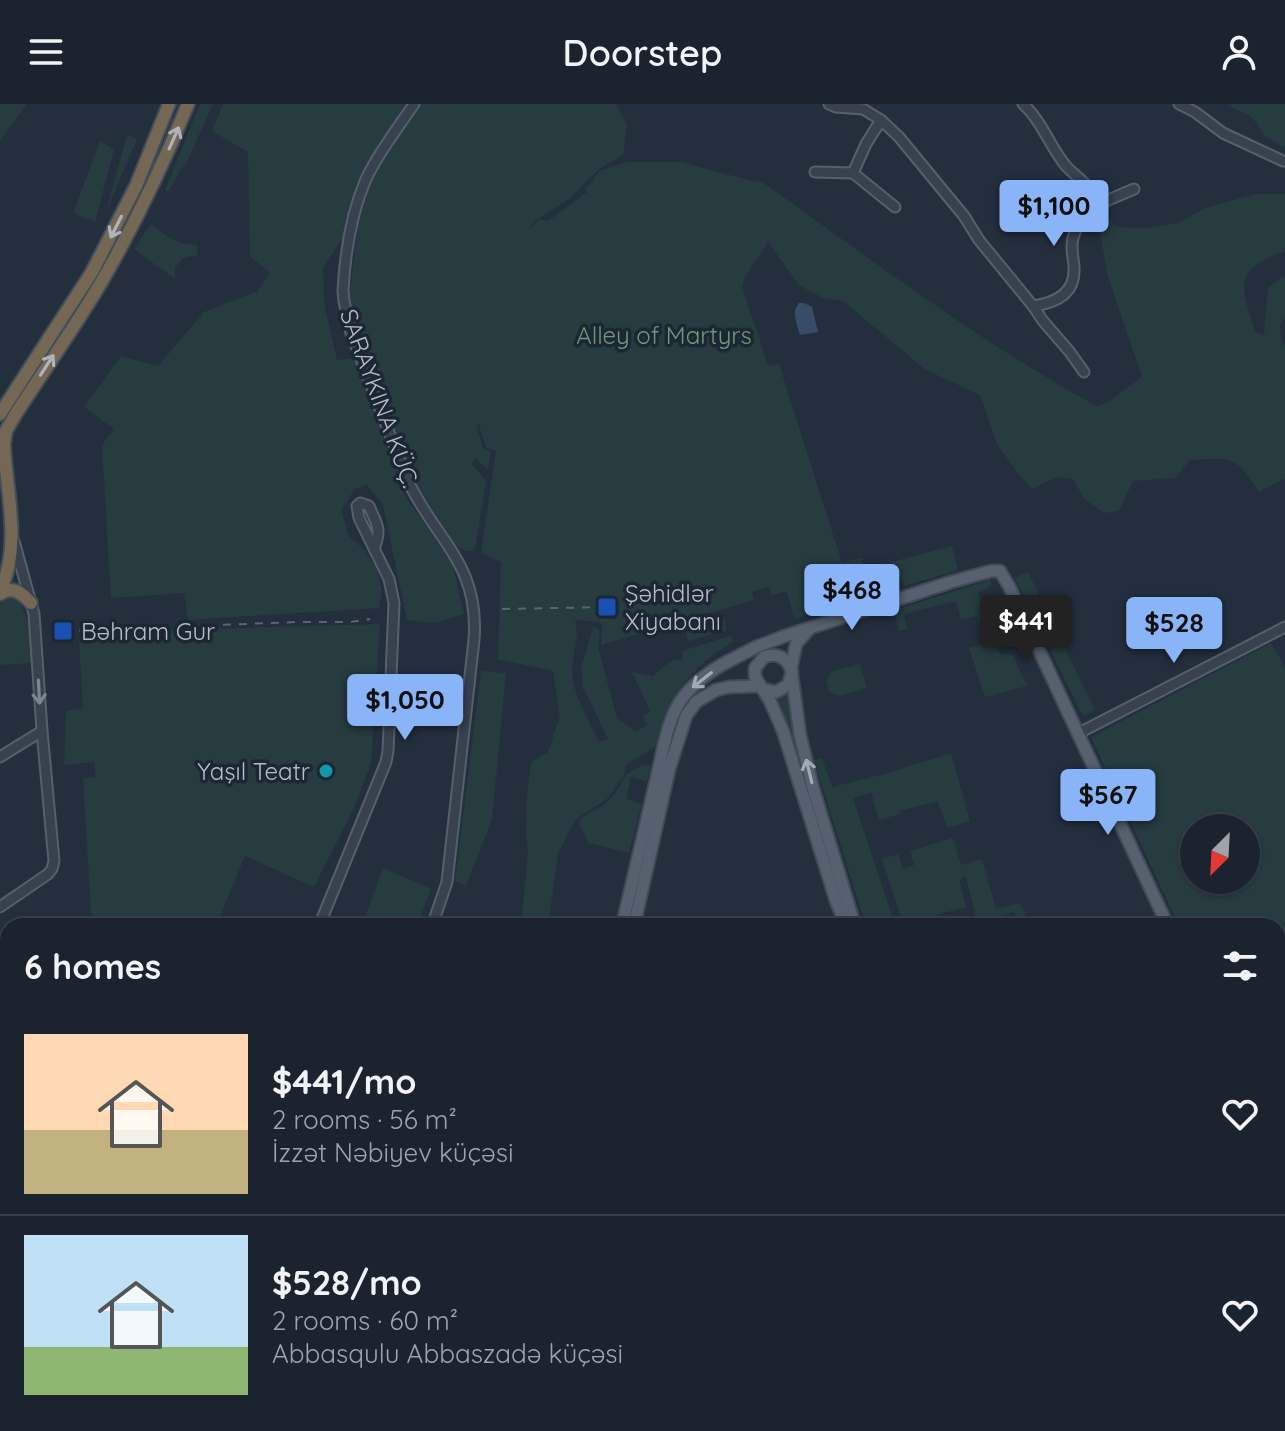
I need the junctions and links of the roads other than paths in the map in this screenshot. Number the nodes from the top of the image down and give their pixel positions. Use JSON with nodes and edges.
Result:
{"nodes":[{"id":1,"x":169,"y":104,"type":"edge"},
{"id":2,"x":188,"y":104,"type":"edge"},
{"id":3,"x":414,"y":104,"type":"edge"},
{"id":4,"x":829,"y":104,"type":"edge"},
{"id":5,"x":1023,"y":104,"type":"edge"},
{"id":6,"x":1179,"y":104,"type":"edge"},
{"id":7,"x":881,"y":120,"type":"junction"},
{"id":8,"x":1283,"y":161,"type":"edge"},
{"id":9,"x":815,"y":172,"type":"dead end"},
{"id":10,"x":853,"y":173,"type":"junction"},
{"id":11,"x":1134,"y":189,"type":"dead end"},
{"id":12,"x":1094,"y":200,"type":"junction"},
{"id":13,"x":895,"y":207,"type":"dead end"},
{"id":14,"x":1033,"y":306,"type":"junction"},
{"id":15,"x":1084,"y":372,"type":"dead end"},
{"id":16,"x":0,"y":414,"type":"edge"},
{"id":17,"x":2,"y":449,"type":"edge"},
{"id":18,"x":11,"y":534,"type":"junction"},
{"id":19,"x":374,"y":549,"type":"dead end"},
{"id":20,"x":0,"y":592,"type":"edge"},
{"id":21,"x":33,"y":608,"type":"junction"},
{"id":22,"x":812,"y":627,"type":"junction"},
{"id":23,"x":1285,"y":627,"type":"edge"},
{"id":24,"x":782,"y":637,"type":"junction"},
{"id":25,"x":764,"y":658,"type":"junction"},
{"id":26,"x":725,"y":663,"type":"junction"},
{"id":27,"x":791,"y":670,"type":"junction"},
{"id":28,"x":761,"y":688,"type":"junction"},
{"id":29,"x":42,"y":731,"type":"junction"},
{"id":30,"x":1079,"y":733,"type":"junction"},
{"id":31,"x":0,"y":757,"type":"edge"},
{"id":32,"x":0,"y":907,"type":"edge"},
{"id":33,"x":322,"y":918,"type":"edge"},
{"id":34,"x":435,"y":918,"type":"edge"},
{"id":35,"x":624,"y":918,"type":"edge"},
{"id":36,"x":636,"y":918,"type":"edge"},
{"id":37,"x":843,"y":918,"type":"edge"},
{"id":38,"x":853,"y":918,"type":"edge"},
{"id":39,"x":1164,"y":918,"type":"edge"}],
"edges":[{"from":1,"to":16,"type":"highway","one_way":true},
{"from":17,"to":2,"type":"highway","one_way":true},
{"from":3,"to":34,"type":"street","name":"SARAYKINA KÜÇ."},
{"from":4,"to":7,"type":"street"},
{"from":5,"to":12,"type":"street"},
{"from":6,"to":8,"type":"street"},
{"from":7,"to":10,"type":"street"},
{"from":7,"to":14,"type":"street"},
{"from":9,"to":10,"type":"street"},
{"from":10,"to":13,"type":"street"},
{"from":11,"to":12,"type":"street"},
{"from":12,"to":14,"type":"street"},
{"from":14,"to":15,"type":"street"},
{"from":17,"to":18,"type":"highway"},
{"from":18,"to":20,"type":"highway"},
{"from":18,"to":21,"type":"street"},
{"from":19,"to":33,"type":"street"},
{"from":20,"to":21,"type":"highway"},
{"from":21,"to":29,"type":"street","one_way":true},
{"from":22,"to":24,"type":"main road"},
{"from":22,"to":27,"type":"main road"},
{"from":22,"to":30,"type":"main road"},
{"from":23,"to":30,"type":"street"},
{"from":24,"to":25,"type":"main road"},
{"from":24,"to":26,"type":"main road"},
{"from":25,"to":26,"type":"main road"},
{"from":25,"to":27,"type":"main road"},
{"from":25,"to":28,"type":"main road"},
{"from":26,"to":35,"type":"main road","one_way":true},
{"from":27,"to":28,"type":"main road"},
{"from":38,"to":27,"type":"main road","one_way":true},
{"from":28,"to":36,"type":"main road"},
{"from":28,"to":37,"type":"main road"},
{"from":29,"to":31,"type":"street"},
{"from":29,"to":32,"type":"street"},
{"from":30,"to":39,"type":"main road"}]}
